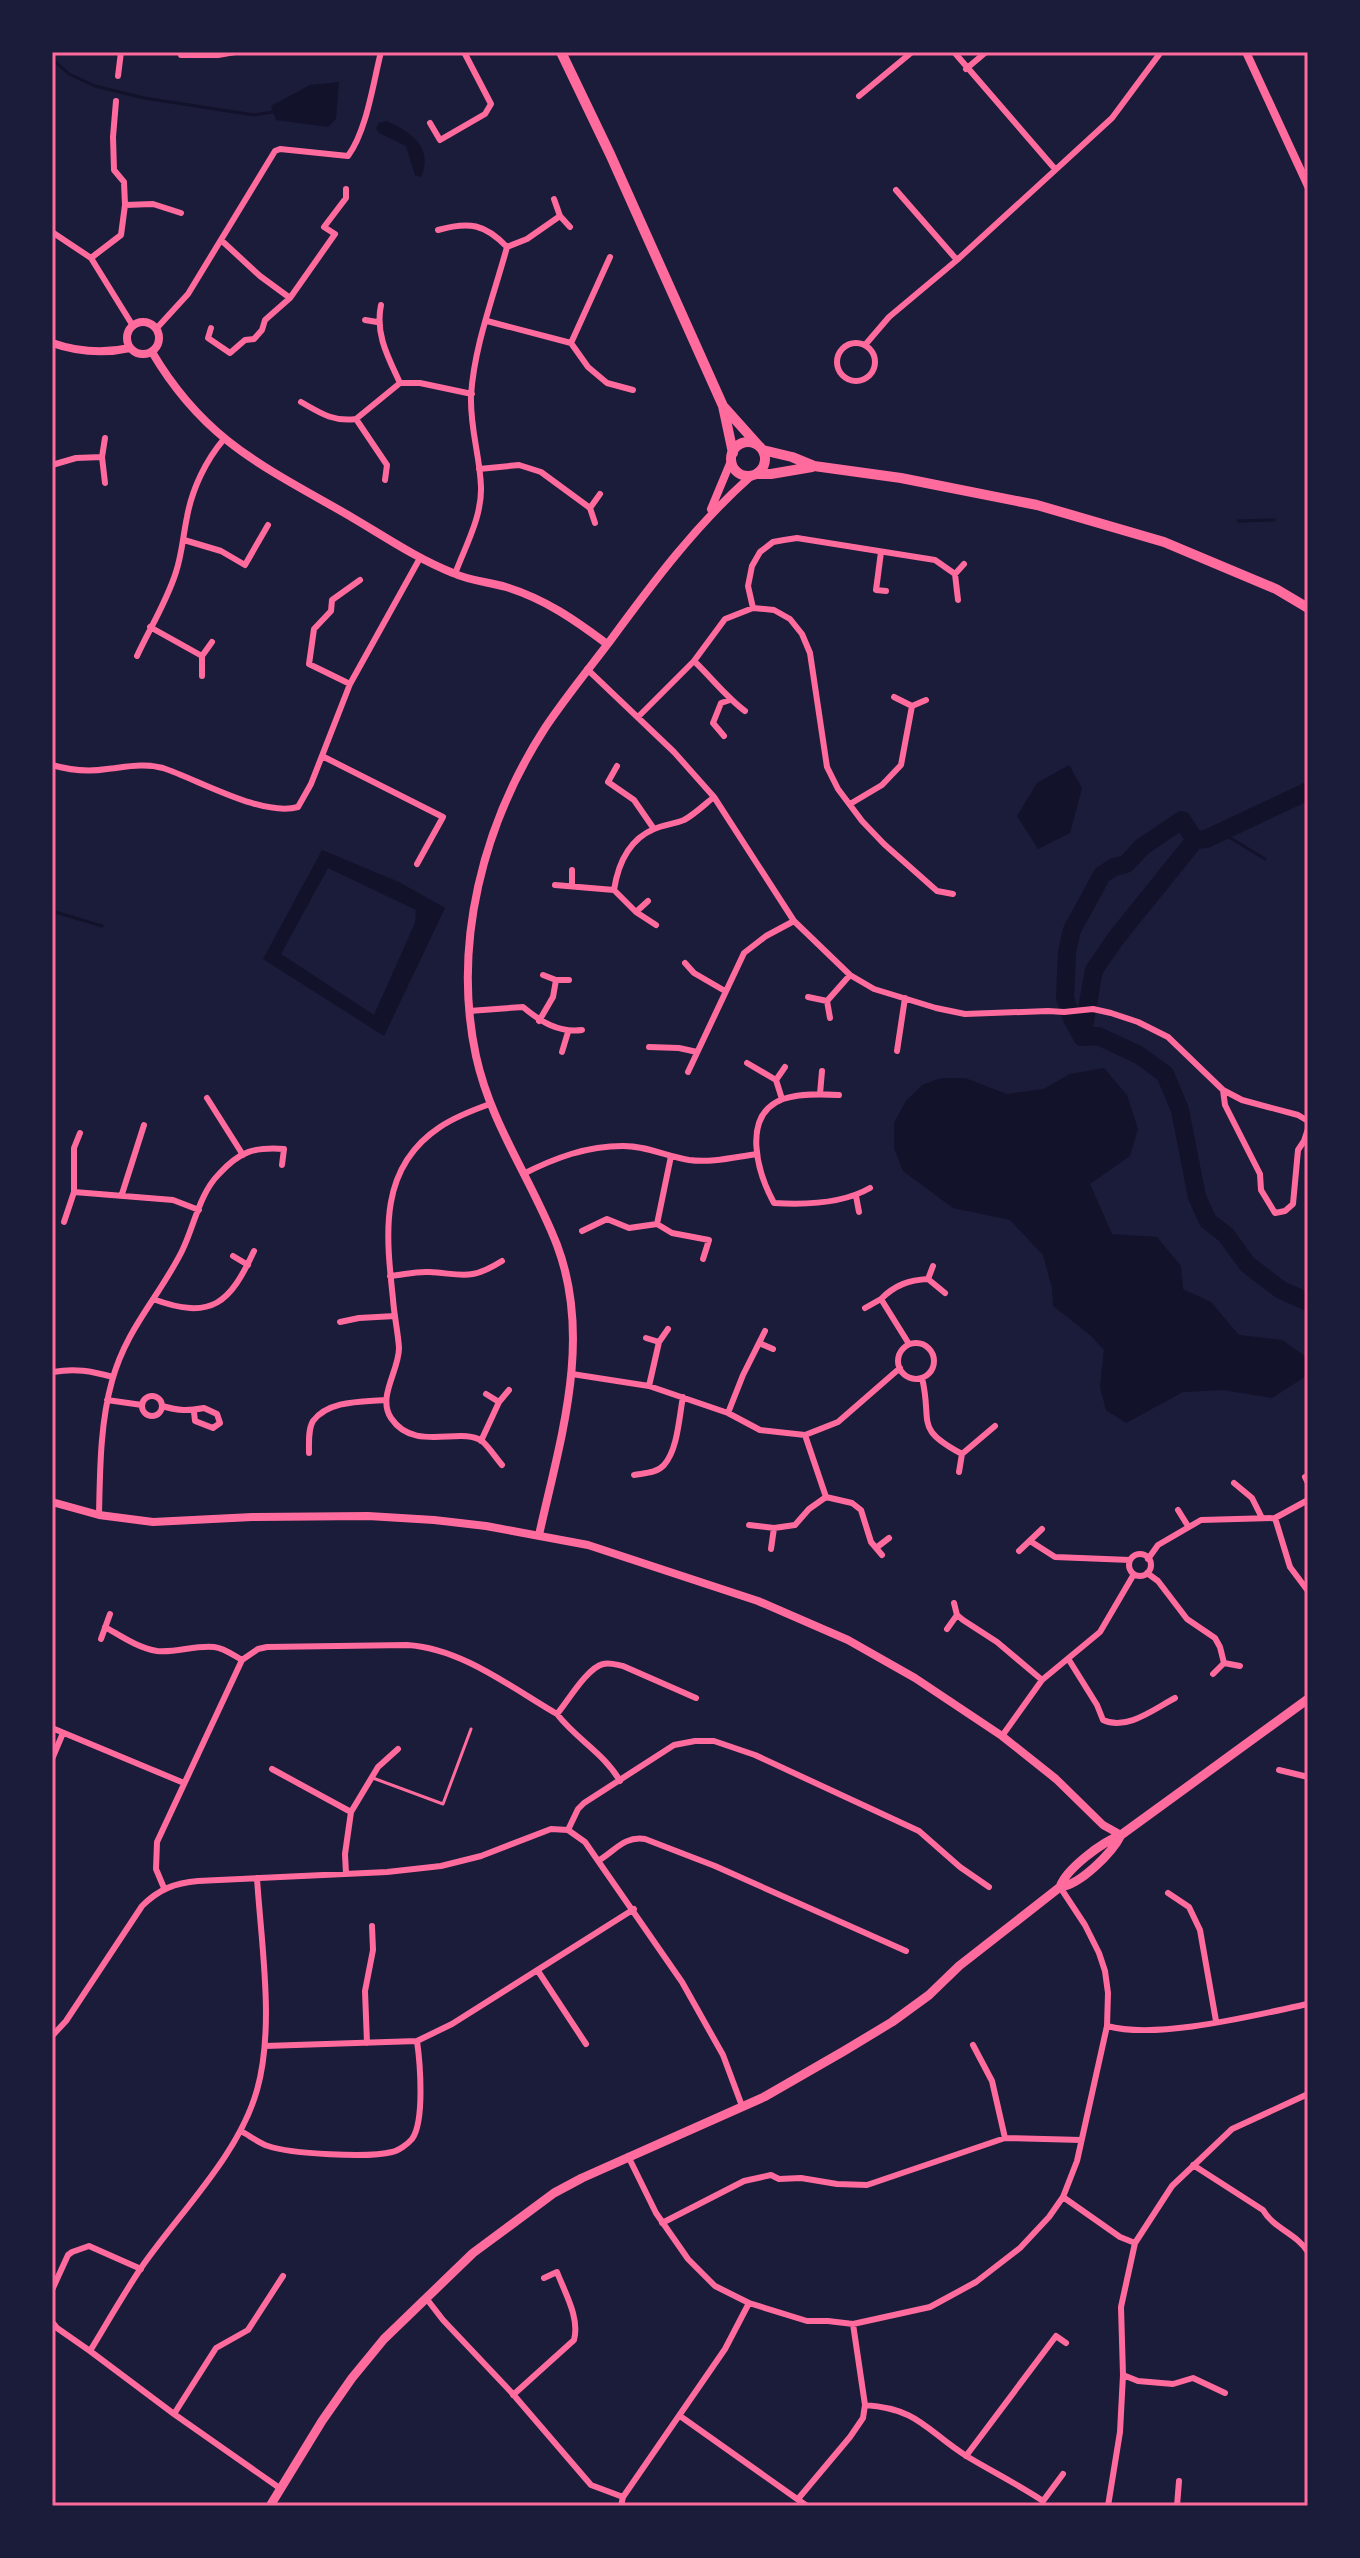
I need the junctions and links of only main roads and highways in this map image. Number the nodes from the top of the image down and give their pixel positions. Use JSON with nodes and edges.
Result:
{"nodes":[{"id":1,"x":561,"y":52,"type":"edge"},
{"id":2,"x":723,"y":406,"type":"junction"},
{"id":3,"x":760,"y":447,"type":"junction"},
{"id":4,"x":732,"y":457,"type":"junction"},
{"id":5,"x":814,"y":466,"type":"junction"},
{"id":6,"x":754,"y":475,"type":"junction"},
{"id":7,"x":1308,"y":608,"type":"edge"},
{"id":8,"x":1308,"y":1699,"type":"edge"},
{"id":9,"x":270,"y":2506,"type":"edge"}],
"edges":[{"from":1,"to":2,"type":"main road"},
{"from":2,"to":3,"type":"main road"},
{"from":2,"to":4,"type":"main road"},
{"from":3,"to":4,"type":"main road"},
{"from":3,"to":5,"type":"main road"},
{"from":3,"to":6,"type":"main road"},
{"from":4,"to":6,"type":"main road"},
{"from":5,"to":6,"type":"main road"},
{"from":5,"to":7,"type":"main road"},
{"from":8,"to":9,"type":"main road"}]}
